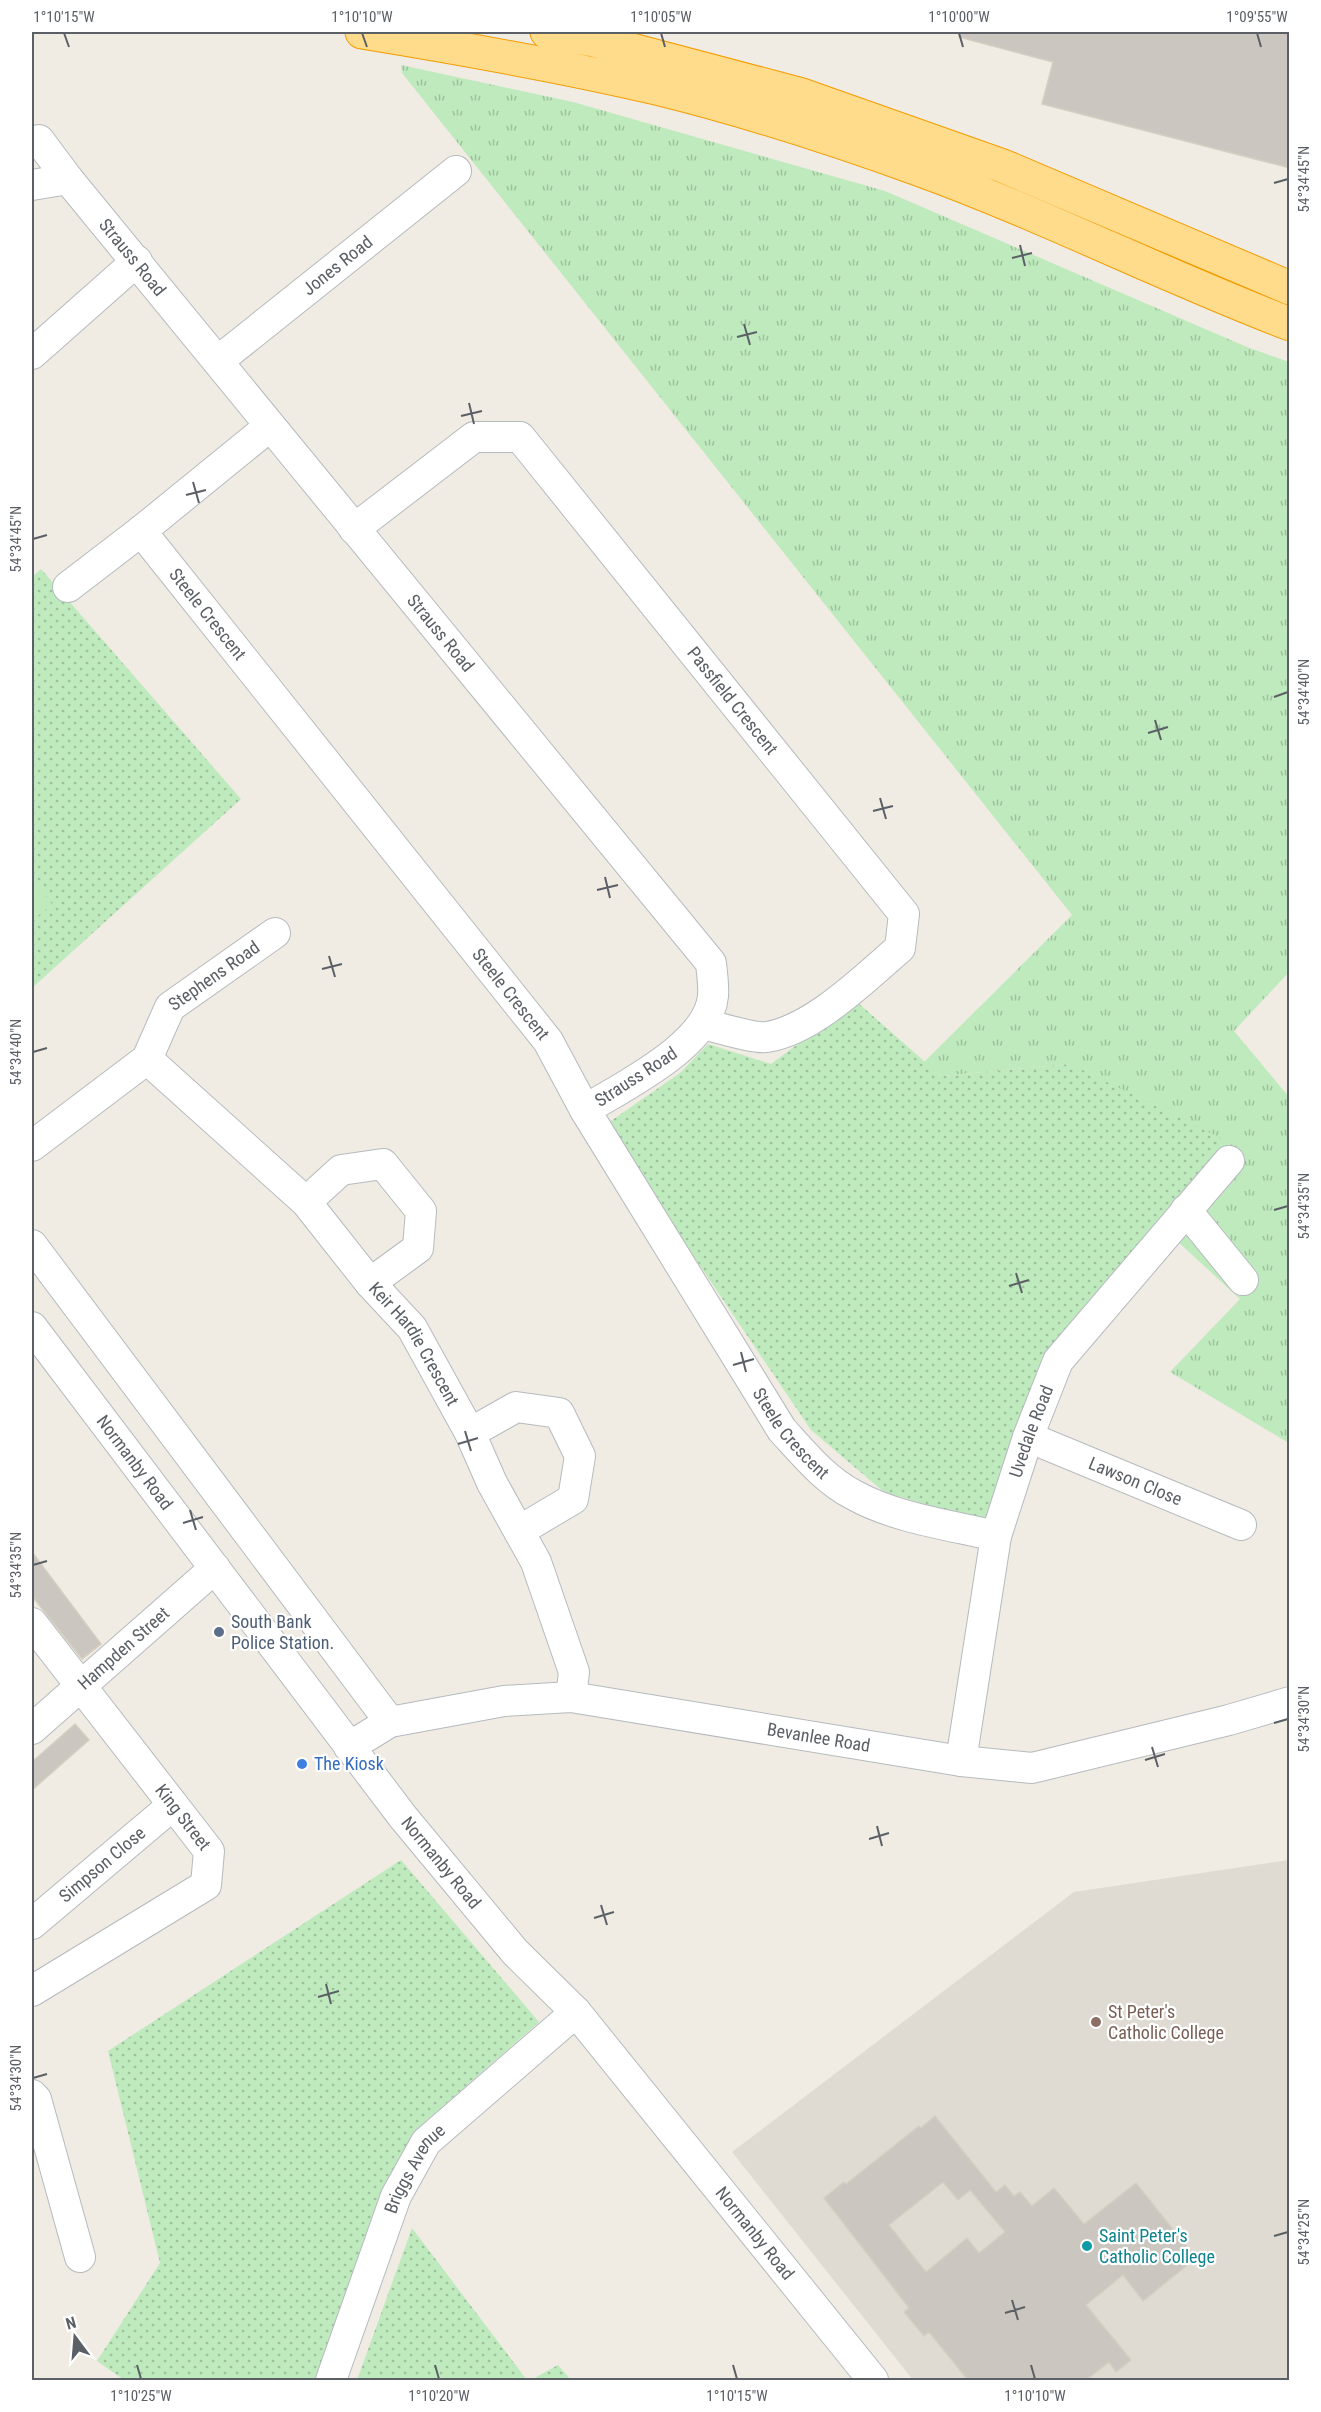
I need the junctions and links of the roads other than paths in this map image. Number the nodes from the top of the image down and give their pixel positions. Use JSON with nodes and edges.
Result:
{"nodes":[{"id":1,"x":362,"y":32,"type":"edge"},
{"id":2,"x":547,"y":32,"type":"edge"},
{"id":3,"x":39,"y":140,"type":"dead end"},
{"id":4,"x":456,"y":171,"type":"dead end"},
{"id":5,"x":68,"y":179,"type":"junction"},
{"id":6,"x":32,"y":185,"type":"edge"},
{"id":7,"x":137,"y":261,"type":"junction"},
{"id":8,"x":1290,"y":288,"type":"edge"},
{"id":9,"x":1290,"y":324,"type":"edge"},
{"id":10,"x":32,"y":354,"type":"edge"},
{"id":11,"x":218,"y":362,"type":"junction"},
{"id":12,"x":270,"y":426,"type":"junction"},
{"id":13,"x":354,"y":529,"type":"junction"},
{"id":14,"x":141,"y":531,"type":"junction"},
{"id":15,"x":68,"y":587,"type":"dead end"},
{"id":16,"x":275,"y":933,"type":"dead end"},
{"id":17,"x":703,"y":1024,"type":"junction"},
{"id":18,"x":147,"y":1059,"type":"junction"},
{"id":19,"x":585,"y":1110,"type":"junction"},
{"id":20,"x":32,"y":1146,"type":"edge"},
{"id":21,"x":1229,"y":1161,"type":"dead end"},
{"id":22,"x":306,"y":1202,"type":"junction"},
{"id":23,"x":1186,"y":1210,"type":"junction"},
{"id":24,"x":32,"y":1245,"type":"edge"},
{"id":25,"x":1243,"y":1280,"type":"dead end"},
{"id":26,"x":370,"y":1283,"type":"junction"},
{"id":27,"x":32,"y":1327,"type":"edge"},
{"id":28,"x":470,"y":1433,"type":"junction"},
{"id":29,"x":1028,"y":1437,"type":"junction"},
{"id":30,"x":1241,"y":1525,"type":"dead end"},
{"id":31,"x":519,"y":1532,"type":"junction"},
{"id":32,"x":996,"y":1536,"type":"junction"},
{"id":33,"x":215,"y":1569,"type":"junction"},
{"id":34,"x":32,"y":1623,"type":"edge"},
{"id":35,"x":80,"y":1686,"type":"junction"},
{"id":36,"x":571,"y":1697,"type":"junction"},
{"id":37,"x":1290,"y":1702,"type":"edge"},
{"id":38,"x":390,"y":1722,"type":"junction"},
{"id":39,"x":32,"y":1728,"type":"edge"},
{"id":40,"x":349,"y":1747,"type":"junction"},
{"id":41,"x":961,"y":1761,"type":"junction"},
{"id":42,"x":173,"y":1805,"type":"junction"},
{"id":43,"x":32,"y":1924,"type":"edge"},
{"id":44,"x":32,"y":1991,"type":"edge"},
{"id":45,"x":576,"y":2012,"type":"junction"},
{"id":46,"x":32,"y":2095,"type":"edge"},
{"id":47,"x":81,"y":2257,"type":"dead end"},
{"id":48,"x":331,"y":2380,"type":"edge"},
{"id":49,"x":873,"y":2380,"type":"edge"}],
"edges":[{"from":1,"to":9,"type":"highway"},
{"from":2,"to":8,"type":"highway"},
{"from":3,"to":5,"type":"street","name":"Strauss Road"},
{"from":4,"to":11,"type":"street","name":"Jones Road"},
{"from":5,"to":6,"type":"street"},
{"from":5,"to":7,"type":"street","name":"Strauss Road"},
{"from":7,"to":10,"type":"street"},
{"from":7,"to":11,"type":"street","name":"Strauss Road"},
{"from":11,"to":12,"type":"street","name":"Strauss Road"},
{"from":12,"to":13,"type":"street","name":"Strauss Road"},
{"from":12,"to":14,"type":"street"},
{"from":13,"to":17,"type":"street","name":"Strauss Road"},
{"from":13,"to":17,"type":"street","name":"Passfield Crescent"},
{"from":14,"to":15,"type":"street"},
{"from":14,"to":19,"type":"street","name":"Steele Crescent"},
{"from":16,"to":18,"type":"street","name":"Stephens Road"},
{"from":17,"to":19,"type":"street","name":"Strauss Road"},
{"from":18,"to":20,"type":"street","name":"Stephens Road"},
{"from":18,"to":22,"type":"street","name":"Keir Hardie Crescent"},
{"from":19,"to":32,"type":"street","name":"Steele Crescent"},
{"from":21,"to":23,"type":"street","name":"Uvedale Road"},
{"from":22,"to":26,"type":"street","name":"Keir Hardie Crescent"},
{"from":22,"to":26,"type":"street"},
{"from":23,"to":25,"type":"street"},
{"from":23,"to":29,"type":"street","name":"Uvedale Road"},
{"from":24,"to":38,"type":"street"},
{"from":26,"to":28,"type":"street","name":"Keir Hardie Crescent"},
{"from":27,"to":33,"type":"street","name":"Normanby Road"},
{"from":28,"to":31,"type":"street","name":"Keir Hardie Crescent"},
{"from":28,"to":31,"type":"street"},
{"from":29,"to":30,"type":"street","name":"Lawson Close"},
{"from":29,"to":32,"type":"street","name":"Uvedale Road"},
{"from":31,"to":36,"type":"street","name":"Keir Hardie Crescent"},
{"from":32,"to":41,"type":"street","name":"Uvedale Road"},
{"from":33,"to":35,"type":"street","name":"Hampden Street"},
{"from":33,"to":40,"type":"street","name":"Normanby Road"},
{"from":34,"to":35,"type":"street","name":"King Street"},
{"from":35,"to":39,"type":"street","name":"Hampden Street"},
{"from":35,"to":42,"type":"street","name":"King Street"},
{"from":36,"to":38,"type":"street","name":"Bevanlee Road"},
{"from":36,"to":41,"type":"street","name":"Bevanlee Road"},
{"from":37,"to":41,"type":"street","name":"Bevanlee Road"},
{"from":38,"to":40,"type":"street","name":"Bevanlee Road"},
{"from":40,"to":45,"type":"street","name":"Normanby Road"},
{"from":42,"to":43,"type":"street","name":"Simpson Close"},
{"from":42,"to":44,"type":"street","name":"King Street"},
{"from":45,"to":48,"type":"street","name":"Briggs Avenue"},
{"from":45,"to":49,"type":"street","name":"Normanby Road"},
{"from":46,"to":47,"type":"street"}]}
